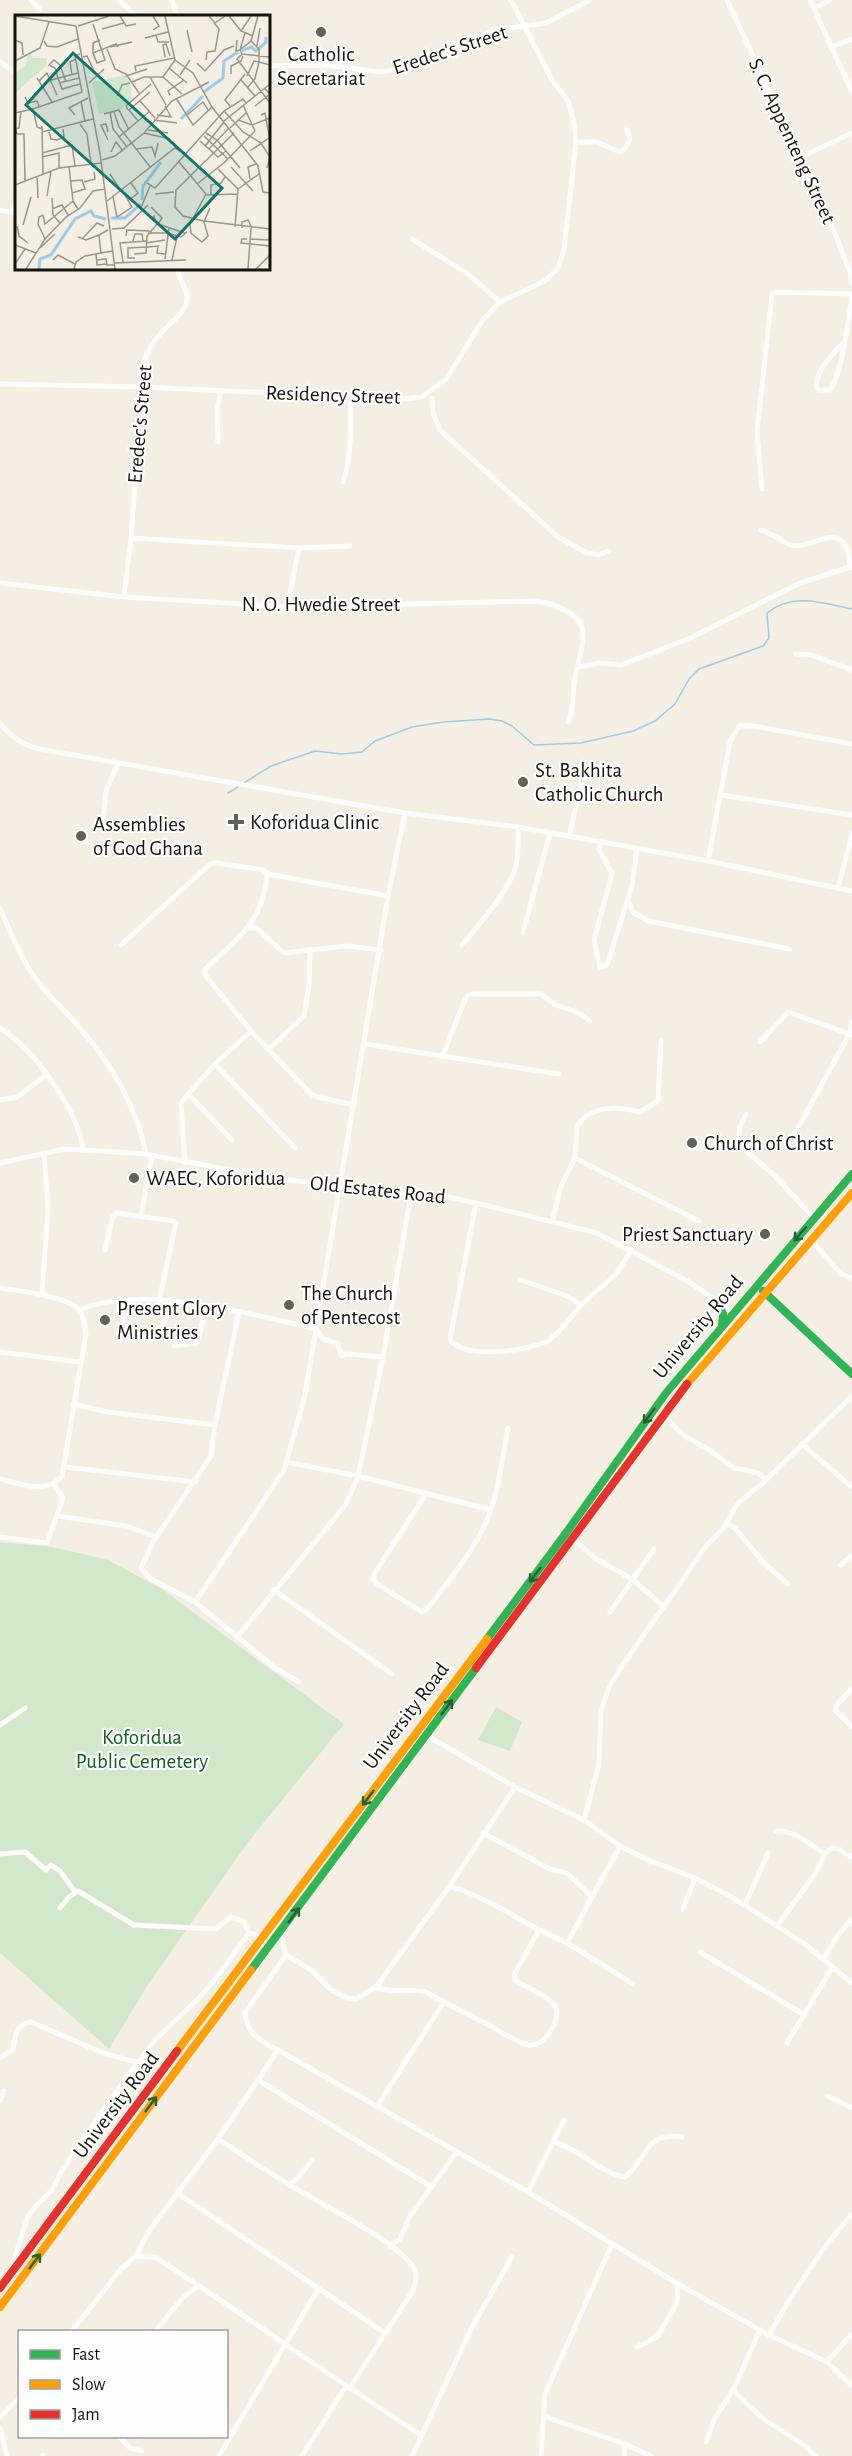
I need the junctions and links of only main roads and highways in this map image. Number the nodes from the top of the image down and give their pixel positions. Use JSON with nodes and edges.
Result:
{"nodes":[{"id":1,"x":852,"y":1174,"type":"edge"},
{"id":2,"x":852,"y":1193,"type":"edge"},
{"id":3,"x":757,"y":1285,"type":"junction"},
{"id":4,"x":766,"y":1293,"type":"junction"},
{"id":5,"x":718,"y":1303,"type":"road end"},
{"id":6,"x":722,"y":1326,"type":"junction"},
{"id":7,"x":852,"y":1374,"type":"edge"},
{"id":8,"x":570,"y":1536,"type":"junction"},
{"id":9,"x":0,"y":2288,"type":"edge"},
{"id":10,"x":0,"y":2307,"type":"edge"}],
"edges":[{"from":1,"to":3,"type":"main road","name":"University Road","one_way":true},
{"from":2,"to":4,"type":"main road","name":"University Road"},
{"from":3,"to":4,"type":"main road"},
{"from":3,"to":6,"type":"main road","name":"University Road"},
{"from":4,"to":7,"type":"main road"},
{"from":4,"to":8,"type":"main road","name":"University Road"},
{"from":5,"to":6,"type":"main road"},
{"from":6,"to":8,"type":"main road","name":"University Road","one_way":true},
{"from":8,"to":9,"type":"main road","name":"University Road","one_way":true},
{"from":10,"to":8,"type":"main road","name":"University Road","one_way":true}]}
